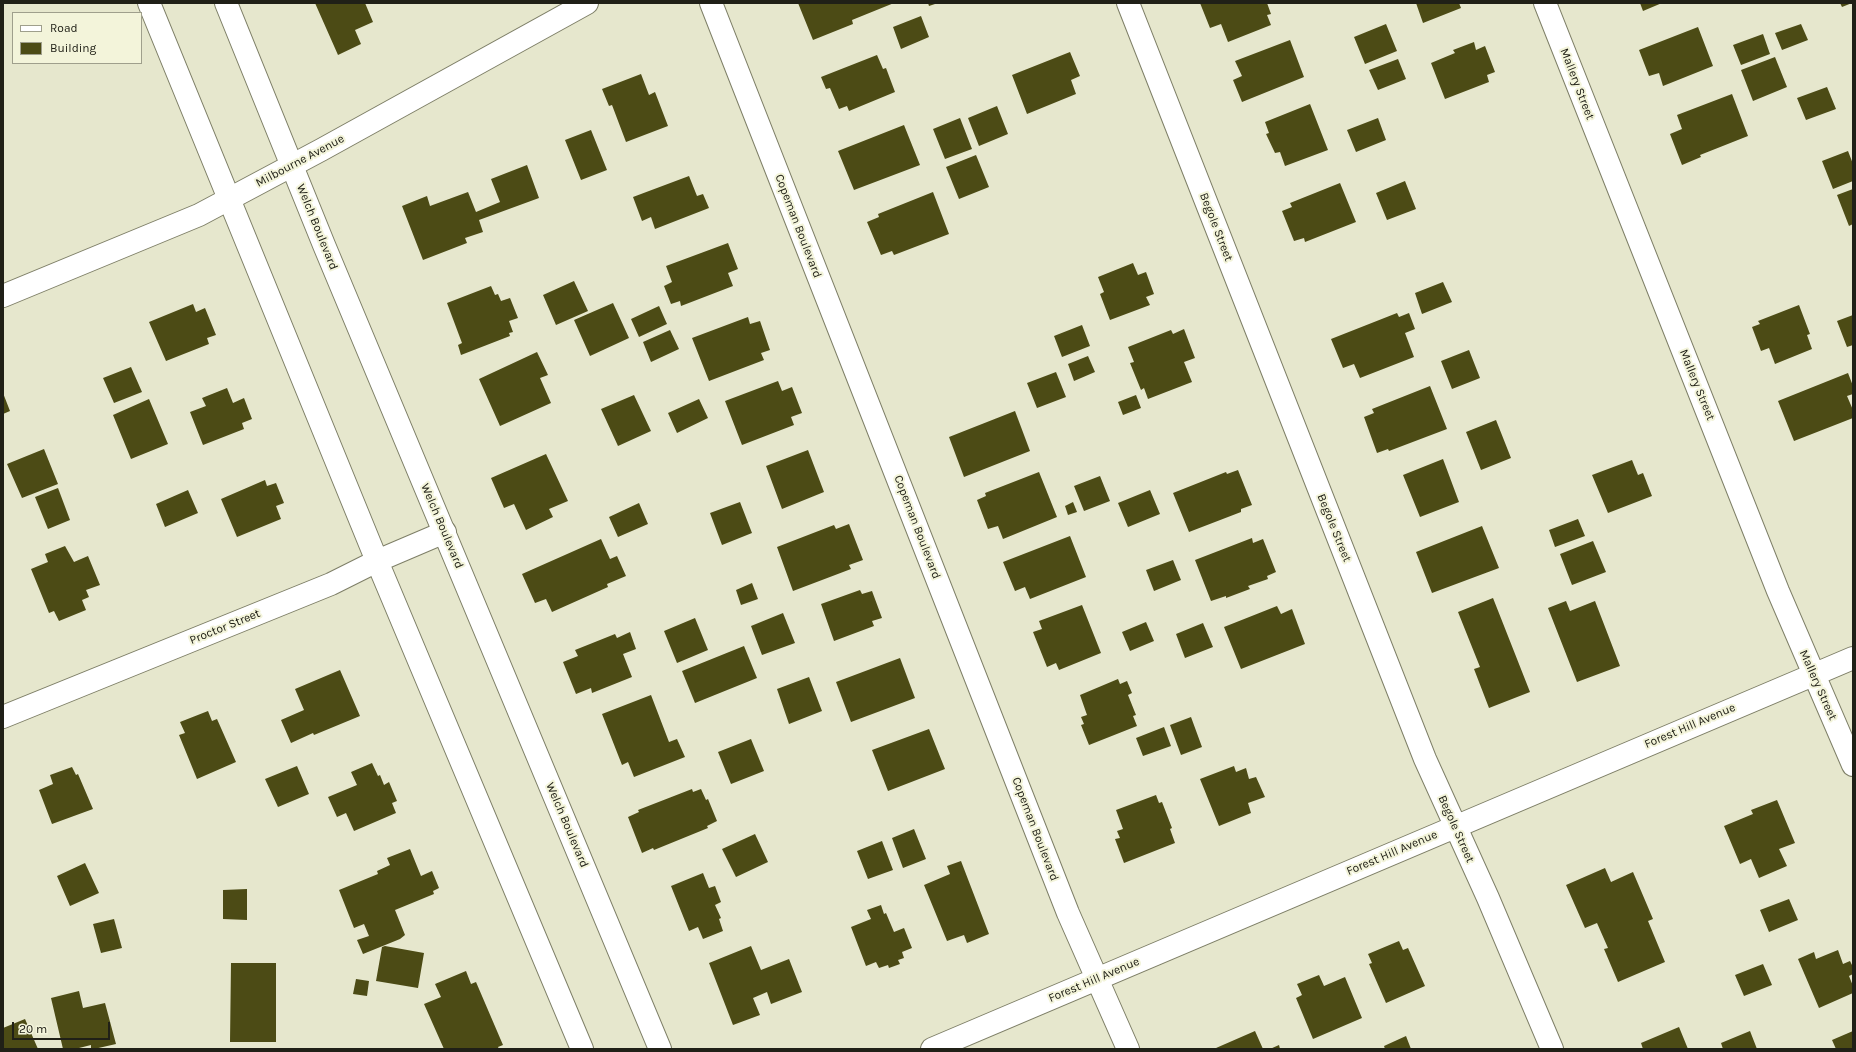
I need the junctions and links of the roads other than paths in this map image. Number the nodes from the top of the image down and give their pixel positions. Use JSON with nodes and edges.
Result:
{"nodes":[{"id":1,"x":149,"y":3,"type":"edge"},
{"id":2,"x":226,"y":3,"type":"edge"},
{"id":3,"x":587,"y":3,"type":"edge"},
{"id":4,"x":711,"y":3,"type":"edge"},
{"id":5,"x":1128,"y":3,"type":"edge"},
{"id":6,"x":1545,"y":3,"type":"edge"},
{"id":7,"x":292,"y":165,"type":"junction"},
{"id":8,"x":229,"y":199,"type":"junction"},
{"id":9,"x":3,"y":296,"type":"edge"},
{"id":10,"x":445,"y":532,"type":"junction"},
{"id":11,"x":377,"y":561,"type":"junction"},
{"id":12,"x":1853,"y":658,"type":"edge"},
{"id":13,"x":1814,"y":674,"type":"junction"},
{"id":14,"x":3,"y":717,"type":"edge"},
{"id":15,"x":1853,"y":765,"type":"edge"},
{"id":16,"x":1455,"y":826,"type":"junction"},
{"id":17,"x":1097,"y":979,"type":"junction"},
{"id":18,"x":582,"y":1049,"type":"edge"},
{"id":19,"x":660,"y":1049,"type":"edge"},
{"id":20,"x":932,"y":1049,"type":"edge"},
{"id":21,"x":1128,"y":1049,"type":"edge"},
{"id":22,"x":1552,"y":1049,"type":"edge"}],
"edges":[{"from":1,"to":8,"type":"street"},
{"from":2,"to":7,"type":"street","name":"Welch Boulevard"},
{"from":3,"to":7,"type":"street","name":"Milbourne Avenue"},
{"from":4,"to":17,"type":"street","name":"Copeman Boulevard"},
{"from":5,"to":16,"type":"street","name":"Begole Street"},
{"from":6,"to":13,"type":"street","name":"Mallery Street"},
{"from":7,"to":8,"type":"street","name":"Milbourne Avenue"},
{"from":7,"to":10,"type":"street","name":"Welch Boulevard"},
{"from":8,"to":9,"type":"street","name":"Milbourne Avenue"},
{"from":8,"to":11,"type":"street"},
{"from":10,"to":11,"type":"street","name":"Proctor Street"},
{"from":10,"to":19,"type":"street","name":"Welch Boulevard"},
{"from":11,"to":14,"type":"street","name":"Proctor Street"},
{"from":11,"to":18,"type":"street"},
{"from":12,"to":13,"type":"street","name":"Forest Hill Avenue"},
{"from":13,"to":15,"type":"street","name":"Mallery Street"},
{"from":13,"to":16,"type":"street","name":"Forest Hill Avenue"},
{"from":16,"to":17,"type":"street","name":"Forest Hill Avenue"},
{"from":16,"to":22,"type":"street","name":"Begole Street"},
{"from":17,"to":20,"type":"street","name":"Forest Hill Avenue"},
{"from":17,"to":21,"type":"street","name":"Copeman Boulevard"}]}
